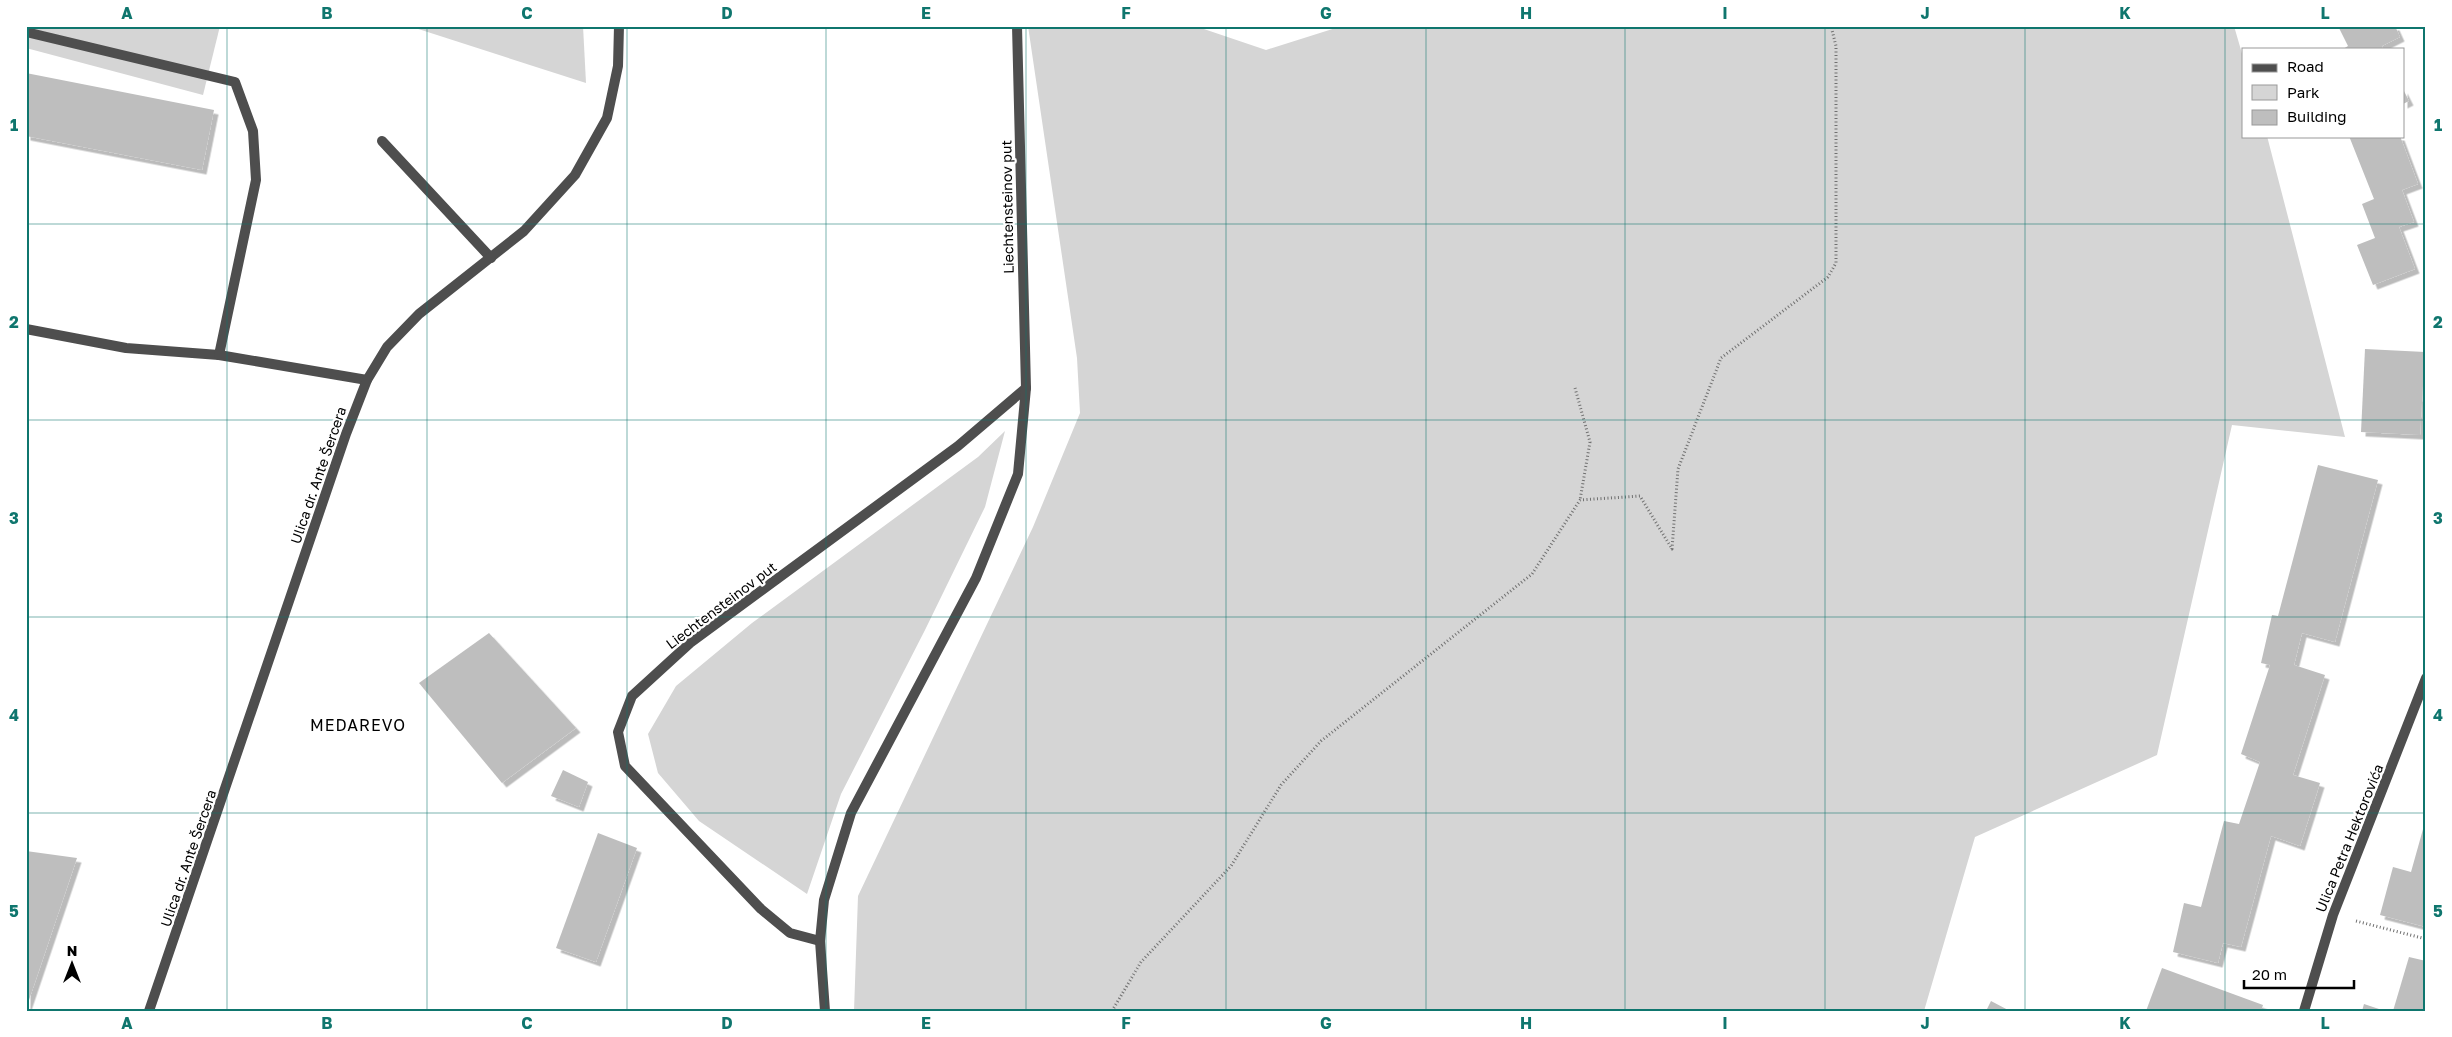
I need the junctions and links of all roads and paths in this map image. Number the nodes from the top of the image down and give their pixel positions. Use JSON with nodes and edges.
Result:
{"nodes":[{"id":1,"x":619,"y":26,"type":"edge"},
{"id":2,"x":1017,"y":26,"type":"edge"},
{"id":3,"x":1831,"y":26,"type":"edge"},
{"id":4,"x":26,"y":32,"type":"edge"},
{"id":5,"x":382,"y":142,"type":"dead end"},
{"id":6,"x":491,"y":258,"type":"junction"},
{"id":7,"x":26,"y":329,"type":"edge"},
{"id":8,"x":219,"y":356,"type":"junction"},
{"id":9,"x":367,"y":380,"type":"junction"},
{"id":10,"x":1026,"y":388,"type":"junction"},
{"id":11,"x":1575,"y":388,"type":"dead end"},
{"id":12,"x":1580,"y":500,"type":"junction"},
{"id":13,"x":2426,"y":678,"type":"edge"},
{"id":14,"x":2333,"y":914,"type":"junction"},
{"id":15,"x":2426,"y":939,"type":"edge"},
{"id":16,"x":820,"y":941,"type":"junction"},
{"id":17,"x":151,"y":1010,"type":"edge"},
{"id":18,"x":825,"y":1011,"type":"edge"},
{"id":19,"x":1112,"y":1011,"type":"edge"},
{"id":20,"x":2304,"y":1011,"type":"edge"}],
"edges":[{"from":1,"to":6,"type":"street","name":"Ulica dr. Ante Šercera"},
{"from":2,"to":10,"type":"street","name":"Liechtensteinov put"},
{"from":3,"to":12,"type":"path"},
{"from":4,"to":8,"type":"street"},
{"from":5,"to":6,"type":"street"},
{"from":6,"to":9,"type":"street","name":"Ulica dr. Ante Šercera"},
{"from":7,"to":8,"type":"street"},
{"from":8,"to":9,"type":"street"},
{"from":9,"to":17,"type":"street","name":"Ulica dr. Ante Šercera"},
{"from":10,"to":16,"type":"street","name":"Liechtensteinov put"},
{"from":10,"to":16,"type":"street","name":"Liechtensteinov put"},
{"from":11,"to":12,"type":"path"},
{"from":12,"to":19,"type":"path"},
{"from":13,"to":14,"type":"street","name":"Ulica Petra Hektorovića"},
{"from":14,"to":15,"type":"path"},
{"from":14,"to":20,"type":"street","name":"Ulica Petra Hektorovića"},
{"from":16,"to":18,"type":"street","name":"Liechtensteinov put"}]}
